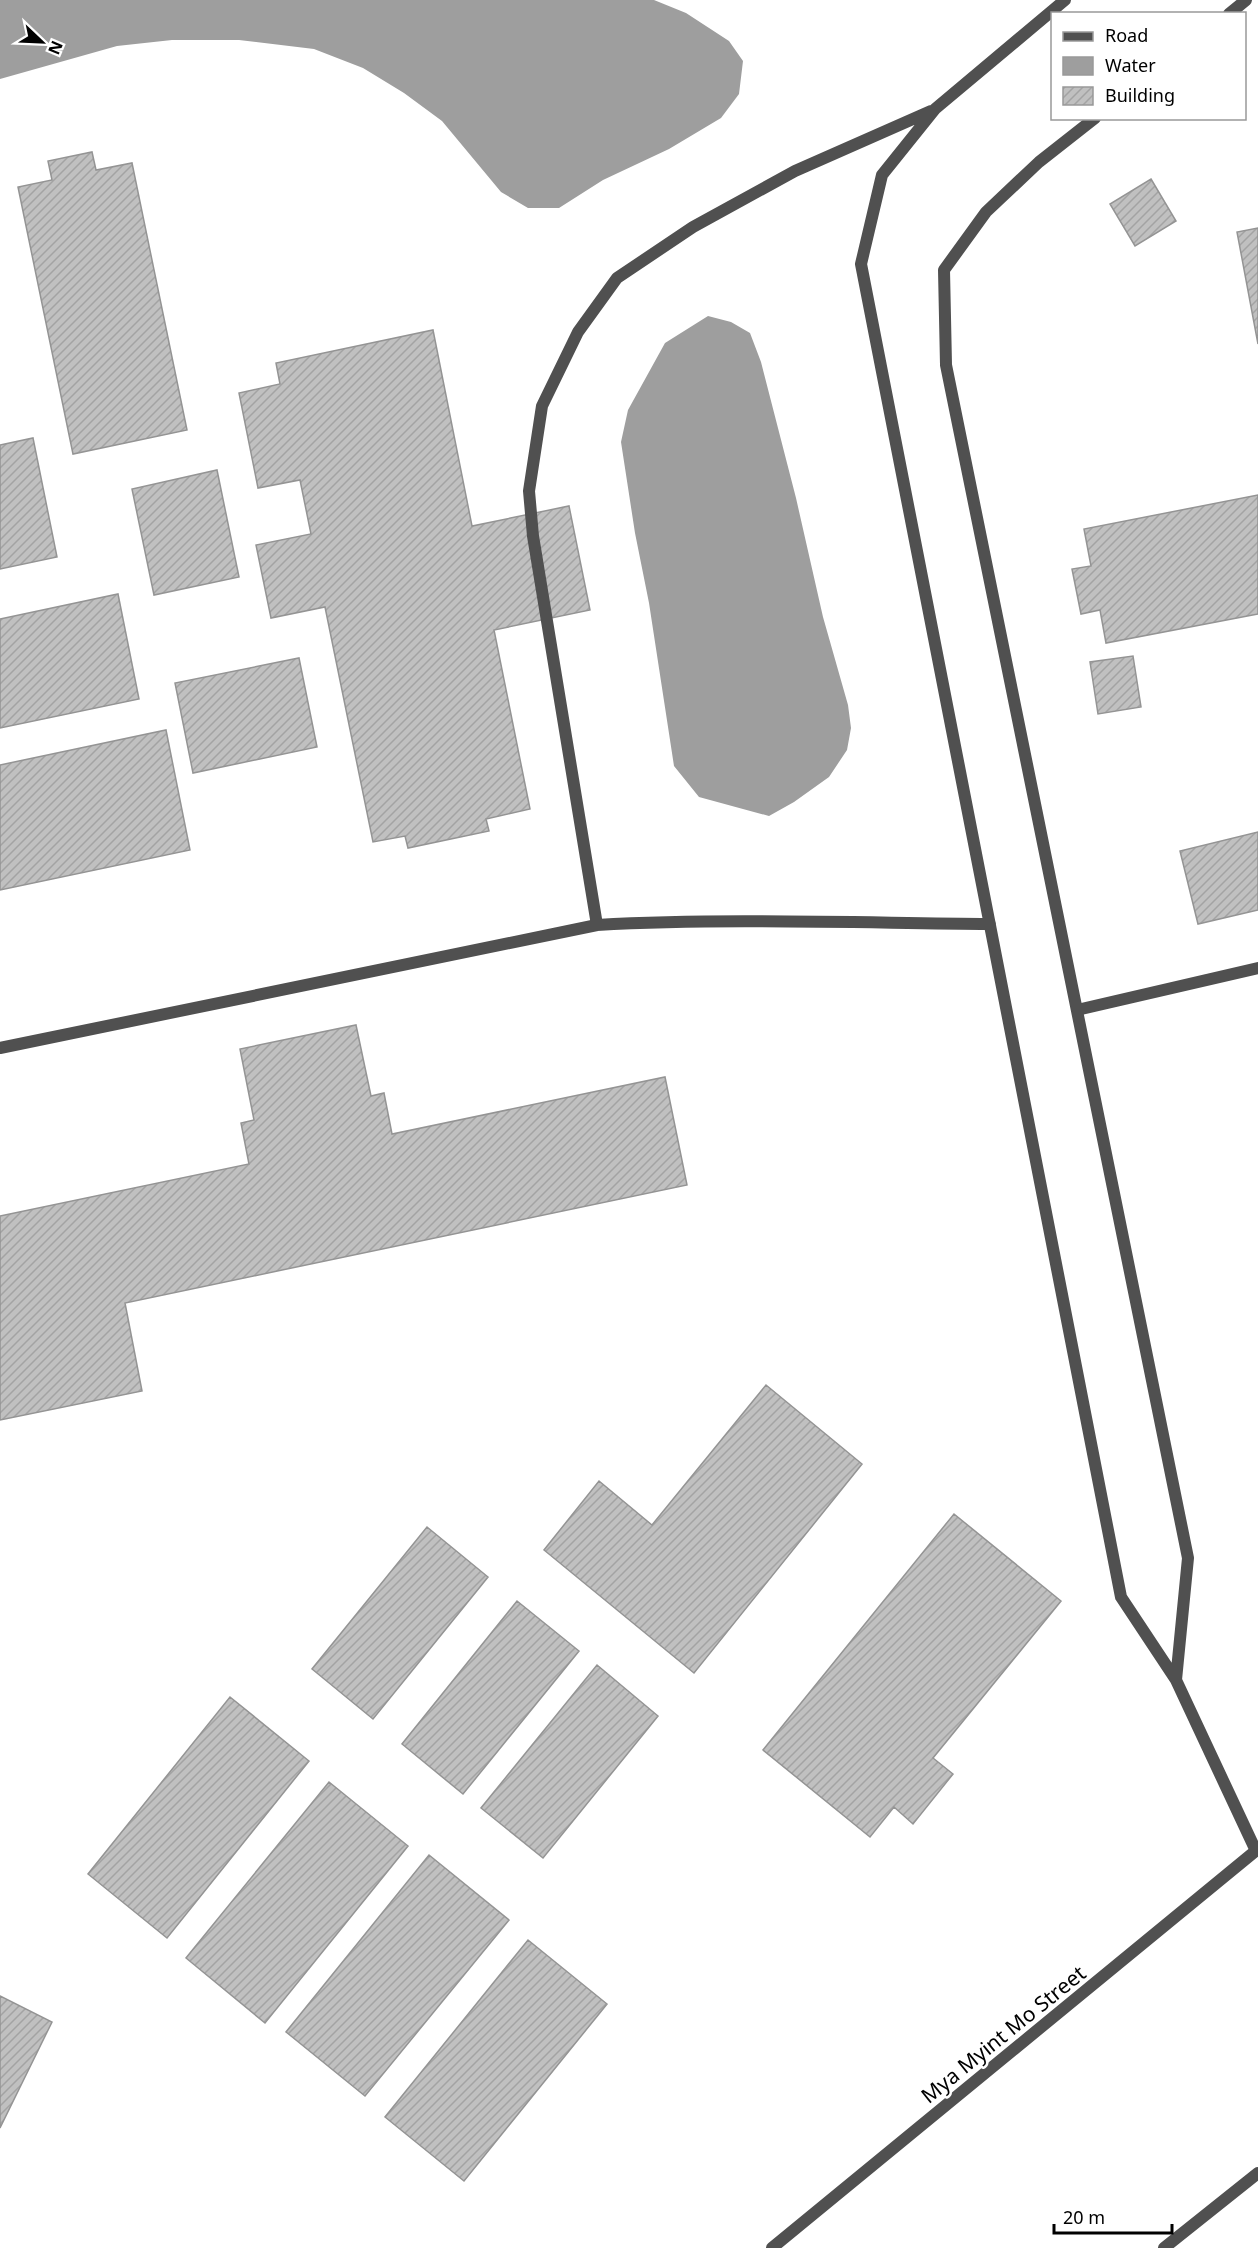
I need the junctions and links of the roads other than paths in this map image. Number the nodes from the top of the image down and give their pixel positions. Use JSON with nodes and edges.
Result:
{"nodes":[{"id":1,"x":1065,"y":0,"type":"edge"},
{"id":2,"x":1246,"y":0,"type":"edge"},
{"id":3,"x":1231,"y":12,"type":"edge"},
{"id":4,"x":935,"y":109,"type":"junction"},
{"id":5,"x":1092,"y":120,"type":"edge"},
{"id":6,"x":990,"y":924,"type":"junction"},
{"id":7,"x":597,"y":925,"type":"junction"},
{"id":8,"x":1258,"y":968,"type":"edge"},
{"id":9,"x":1077,"y":1010,"type":"junction"},
{"id":10,"x":0,"y":1048,"type":"edge"},
{"id":11,"x":1176,"y":1680,"type":"junction"},
{"id":12,"x":1257,"y":1850,"type":"edge"},
{"id":13,"x":1258,"y":2173,"type":"edge"},
{"id":14,"x":772,"y":2248,"type":"edge"},
{"id":15,"x":1164,"y":2248,"type":"edge"}],
"edges":[{"from":1,"to":4,"type":"street"},
{"from":2,"to":3,"type":"street"},
{"from":4,"to":6,"type":"street"},
{"from":4,"to":7,"type":"street"},
{"from":5,"to":9,"type":"street"},
{"from":6,"to":7,"type":"street"},
{"from":6,"to":11,"type":"street"},
{"from":7,"to":10,"type":"street"},
{"from":8,"to":9,"type":"street"},
{"from":9,"to":11,"type":"street"},
{"from":11,"to":12,"type":"street"},
{"from":12,"to":14,"type":"street","name":"Mya Myint Mo Street"},
{"from":13,"to":15,"type":"street"}]}
